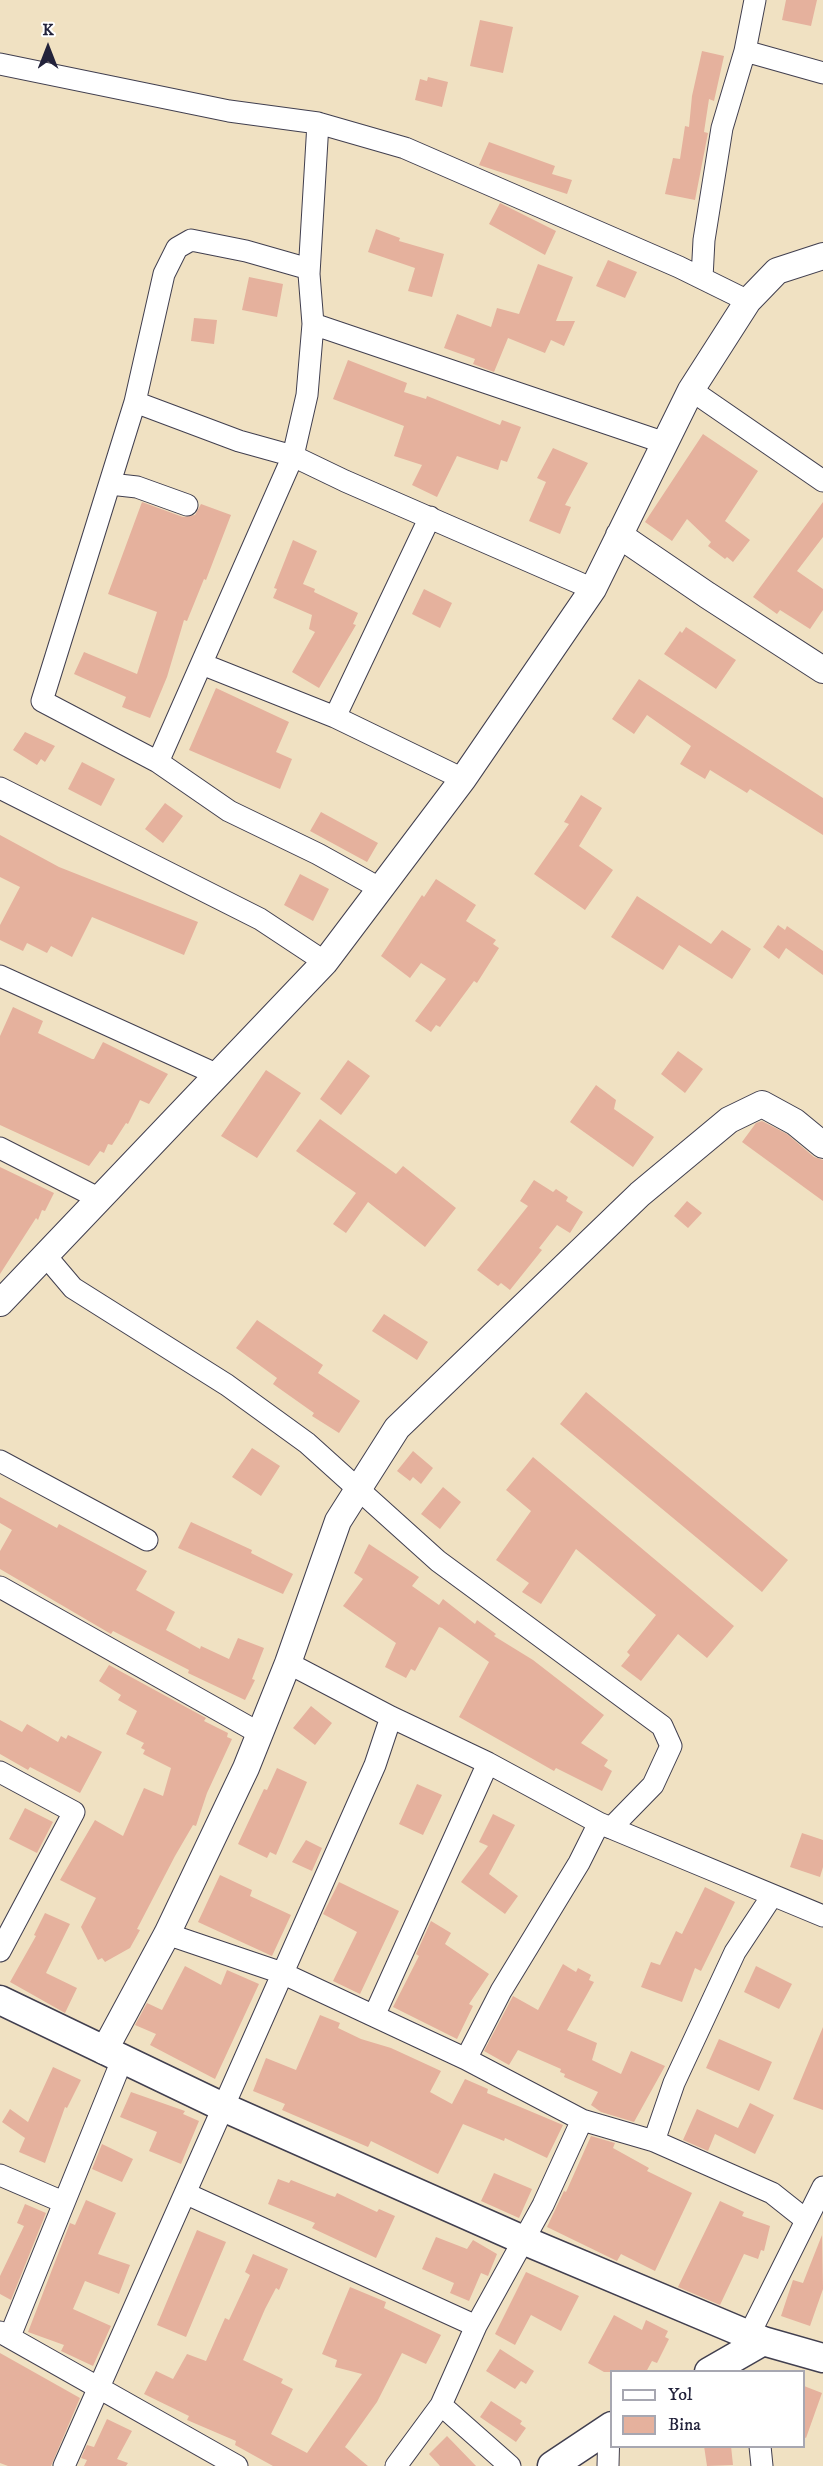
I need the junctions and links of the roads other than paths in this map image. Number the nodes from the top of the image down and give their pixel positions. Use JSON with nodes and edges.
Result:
{"nodes":[{"id":1,"x":755,"y":0,"type":"edge"},
{"id":2,"x":746,"y":51,"type":"junction"},
{"id":3,"x":0,"y":64,"type":"edge"},
{"id":4,"x":823,"y":73,"type":"edge"},
{"id":5,"x":318,"y":123,"type":"junction"},
{"id":6,"x":823,"y":256,"type":"edge"},
{"id":7,"x":309,"y":269,"type":"junction"},
{"id":8,"x":702,"y":278,"type":"junction"},
{"id":9,"x":748,"y":301,"type":"junction"},
{"id":10,"x":313,"y":324,"type":"junction"},
{"id":11,"x":691,"y":390,"type":"junction"},
{"id":12,"x":135,"y":402,"type":"junction"},
{"id":13,"x":665,"y":443,"type":"junction"},
{"id":14,"x":293,"y":456,"type":"junction"},
{"id":15,"x":823,"y":481,"type":"edge"},
{"id":16,"x":110,"y":484,"type":"junction"},
{"id":17,"x":188,"y":505,"type":"dead end"},
{"id":18,"x":430,"y":517,"type":"junction"},
{"id":19,"x":619,"y":535,"type":"junction"},
{"id":20,"x":593,"y":589,"type":"junction"},
{"id":21,"x":202,"y":664,"type":"junction"},
{"id":22,"x":823,"y":670,"type":"edge"},
{"id":23,"x":335,"y":717,"type":"junction"},
{"id":24,"x":158,"y":762,"type":"junction"},
{"id":25,"x":464,"y":779,"type":"junction"},
{"id":26,"x":0,"y":788,"type":"edge"},
{"id":27,"x":381,"y":889,"type":"junction"},
{"id":28,"x":325,"y":962,"type":"junction"},
{"id":29,"x":0,"y":976,"type":"edge"},
{"id":30,"x":218,"y":1075,"type":"junction"},
{"id":31,"x":823,"y":1145,"type":"edge"},
{"id":32,"x":0,"y":1148,"type":"edge"},
{"id":33,"x":100,"y":1199,"type":"junction"},
{"id":34,"x":45,"y":1255,"type":"junction"},
{"id":35,"x":0,"y":1303,"type":"edge"},
{"id":36,"x":0,"y":1461,"type":"edge"},
{"id":37,"x":358,"y":1490,"type":"junction"},
{"id":38,"x":147,"y":1540,"type":"dead end"},
{"id":39,"x":0,"y":1587,"type":"edge"},
{"id":40,"x":288,"y":1663,"type":"junction"},
{"id":41,"x":391,"y":1717,"type":"junction"},
{"id":42,"x":259,"y":1733,"type":"junction"},
{"id":43,"x":488,"y":1764,"type":"junction"},
{"id":44,"x":0,"y":1772,"type":"edge"},
{"id":45,"x":605,"y":1825,"type":"junction"},
{"id":46,"x":772,"y":1896,"type":"junction"},
{"id":47,"x":823,"y":1916,"type":"edge"},
{"id":48,"x":167,"y":1934,"type":"junction"},
{"id":49,"x":0,"y":1951,"type":"edge"},
{"id":50,"x":282,"y":1973,"type":"junction"},
{"id":51,"x":0,"y":2000,"type":"edge"},
{"id":52,"x":374,"y":2016,"type":"junction"},
{"id":53,"x":113,"y":2055,"type":"junction"},
{"id":54,"x":466,"y":2059,"type":"junction"},
{"id":55,"x":223,"y":2107,"type":"junction"},
{"id":56,"x":582,"y":2120,"type":"junction"},
{"id":57,"x":654,"y":2141,"type":"junction"},
{"id":58,"x":0,"y":2175,"type":"edge"},
{"id":59,"x":823,"y":2187,"type":"edge"},
{"id":60,"x":187,"y":2194,"type":"junction"},
{"id":61,"x":63,"y":2202,"type":"junction"},
{"id":62,"x":806,"y":2220,"type":"junction"},
{"id":63,"x":523,"y":2240,"type":"junction"},
{"id":64,"x":476,"y":2326,"type":"junction"},
{"id":65,"x":5,"y":2334,"type":"edge"},
{"id":66,"x":750,"y":2350,"type":"edge"},
{"id":67,"x":823,"y":2358,"type":"edge"},
{"id":68,"x":713,"y":2370,"type":"edge"},
{"id":69,"x":99,"y":2387,"type":"junction"},
{"id":70,"x":441,"y":2405,"type":"junction"},
{"id":71,"x":610,"y":2427,"type":"edge"},
{"id":72,"x":760,"y":2448,"type":"edge"},
{"id":73,"x":64,"y":2466,"type":"edge"},
{"id":74,"x":237,"y":2466,"type":"edge"},
{"id":75,"x":396,"y":2466,"type":"edge"},
{"id":76,"x":510,"y":2466,"type":"edge"},
{"id":77,"x":552,"y":2466,"type":"edge"},
{"id":78,"x":608,"y":2466,"type":"edge"},
{"id":79,"x":762,"y":2466,"type":"edge"}],
"edges":[{"from":1,"to":2,"type":"street"},
{"from":2,"to":4,"type":"street"},
{"from":2,"to":8,"type":"street"},
{"from":3,"to":5,"type":"street"},
{"from":5,"to":7,"type":"street"},
{"from":5,"to":8,"type":"street"},
{"from":6,"to":9,"type":"street"},
{"from":7,"to":10,"type":"street"},
{"from":7,"to":12,"type":"street"},
{"from":8,"to":9,"type":"street"},
{"from":9,"to":11,"type":"street"},
{"from":10,"to":13,"type":"street"},
{"from":10,"to":14,"type":"street"},
{"from":11,"to":13,"type":"street"},
{"from":11,"to":15,"type":"street"},
{"from":12,"to":14,"type":"street"},
{"from":12,"to":16,"type":"street"},
{"from":13,"to":19,"type":"street"},
{"from":14,"to":18,"type":"street"},
{"from":14,"to":21,"type":"street"},
{"from":16,"to":17,"type":"street"},
{"from":16,"to":24,"type":"street"},
{"from":18,"to":20,"type":"street"},
{"from":18,"to":23,"type":"street"},
{"from":19,"to":20,"type":"street"},
{"from":19,"to":22,"type":"street"},
{"from":20,"to":25,"type":"street"},
{"from":21,"to":23,"type":"street"},
{"from":21,"to":24,"type":"street"},
{"from":23,"to":25,"type":"street"},
{"from":24,"to":27,"type":"street"},
{"from":25,"to":27,"type":"street"},
{"from":26,"to":28,"type":"street"},
{"from":27,"to":28,"type":"street"},
{"from":28,"to":30,"type":"street"},
{"from":29,"to":30,"type":"street"},
{"from":30,"to":33,"type":"street"},
{"from":31,"to":37,"type":"street"},
{"from":32,"to":33,"type":"street"},
{"from":33,"to":34,"type":"street"},
{"from":34,"to":35,"type":"street"},
{"from":34,"to":37,"type":"street"},
{"from":36,"to":38,"type":"street"},
{"from":37,"to":40,"type":"street"},
{"from":37,"to":45,"type":"street"},
{"from":39,"to":42,"type":"street"},
{"from":40,"to":41,"type":"street"},
{"from":40,"to":42,"type":"street"},
{"from":41,"to":43,"type":"street"},
{"from":41,"to":50,"type":"street"},
{"from":42,"to":48,"type":"street"},
{"from":43,"to":45,"type":"street"},
{"from":43,"to":52,"type":"street"},
{"from":44,"to":49,"type":"street"},
{"from":45,"to":46,"type":"street"},
{"from":45,"to":54,"type":"street"},
{"from":46,"to":47,"type":"street"},
{"from":46,"to":57,"type":"street"},
{"from":48,"to":50,"type":"street"},
{"from":48,"to":53,"type":"street"},
{"from":50,"to":52,"type":"street"},
{"from":50,"to":55,"type":"street"},
{"from":51,"to":53,"type":"main road"},
{"from":52,"to":54,"type":"street"},
{"from":53,"to":55,"type":"main road"},
{"from":53,"to":61,"type":"street"},
{"from":54,"to":56,"type":"street"},
{"from":55,"to":60,"type":"street"},
{"from":55,"to":63,"type":"main road"},
{"from":56,"to":57,"type":"street"},
{"from":56,"to":63,"type":"street"},
{"from":57,"to":62,"type":"street"},
{"from":58,"to":61,"type":"street"},
{"from":59,"to":62,"type":"street"},
{"from":60,"to":64,"type":"street"},
{"from":60,"to":69,"type":"street"},
{"from":61,"to":65,"type":"street"},
{"from":62,"to":66,"type":"street"},
{"from":63,"to":64,"type":"street"},
{"from":63,"to":66,"type":"main road"},
{"from":64,"to":70,"type":"street"},
{"from":65,"to":69,"type":"street"},
{"from":66,"to":67,"type":"main road"},
{"from":66,"to":68,"type":"main road"},
{"from":69,"to":73,"type":"street"},
{"from":69,"to":74,"type":"street"},
{"from":70,"to":75,"type":"street"},
{"from":70,"to":76,"type":"street"},
{"from":71,"to":77,"type":"main road"},
{"from":71,"to":78,"type":"street"},
{"from":72,"to":79,"type":"street"}]}
